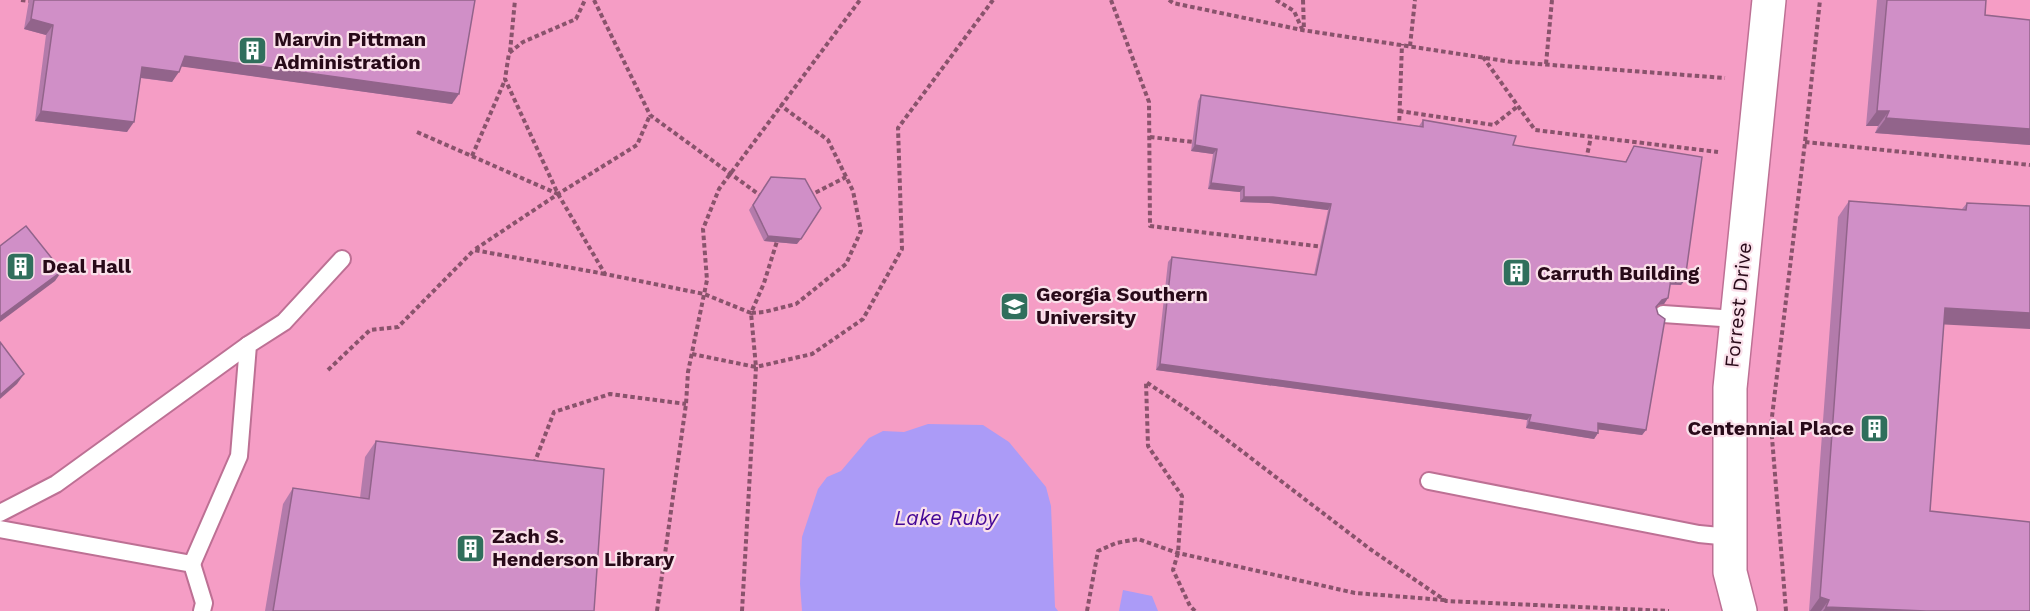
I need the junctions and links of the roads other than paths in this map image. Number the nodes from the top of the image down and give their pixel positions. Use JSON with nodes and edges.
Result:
{"nodes":[{"id":1,"x":1769,"y":0,"type":"edge"},
{"id":2,"x":342,"y":259,"type":"dead end"},
{"id":3,"x":1663,"y":314,"type":"edge"},
{"id":4,"x":1736,"y":319,"type":"junction"},
{"id":5,"x":248,"y":345,"type":"junction"},
{"id":6,"x":1429,"y":481,"type":"dead end"},
{"id":7,"x":0,"y":513,"type":"edge"},
{"id":8,"x":0,"y":529,"type":"edge"},
{"id":9,"x":1730,"y":537,"type":"junction"},
{"id":10,"x":192,"y":564,"type":"junction"},
{"id":11,"x":202,"y":611,"type":"edge"},
{"id":12,"x":1740,"y":611,"type":"edge"}],
"edges":[{"from":1,"to":4,"type":"street","name":"Forrest Drive"},
{"from":2,"to":5,"type":"lane"},
{"from":3,"to":4,"type":"lane"},
{"from":4,"to":9,"type":"street","name":"Forrest Drive"},
{"from":5,"to":7,"type":"lane"},
{"from":5,"to":10,"type":"lane"},
{"from":6,"to":9,"type":"lane"},
{"from":8,"to":10,"type":"lane"},
{"from":9,"to":12,"type":"street","name":"Forrest Drive"},
{"from":10,"to":11,"type":"lane"}]}
